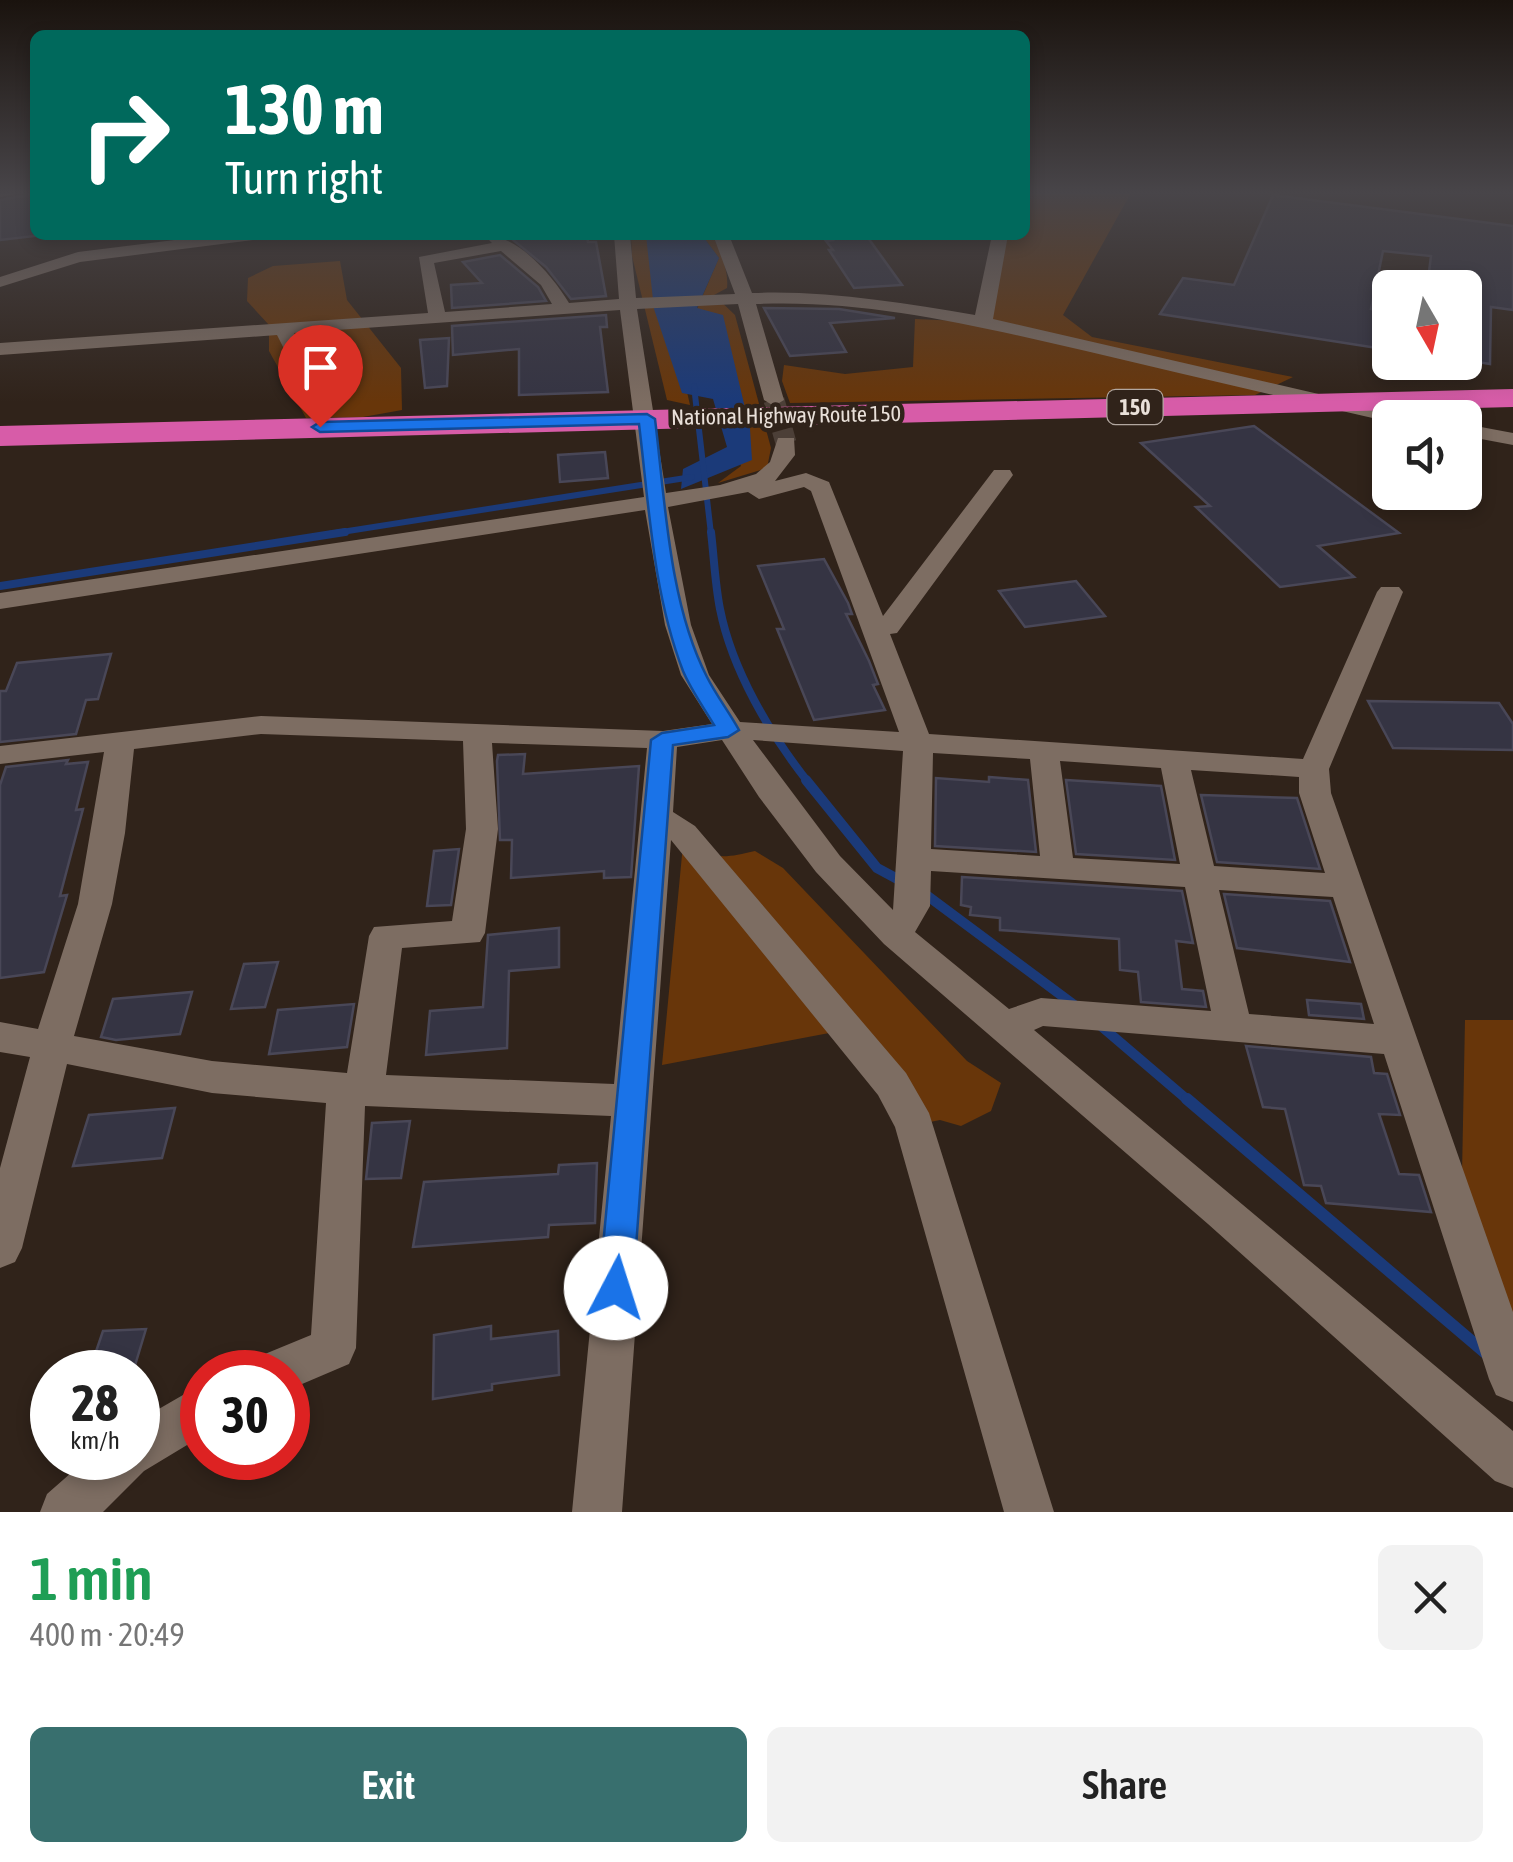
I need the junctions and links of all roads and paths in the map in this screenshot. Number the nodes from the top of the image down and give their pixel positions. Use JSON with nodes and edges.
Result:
{"nodes":[{"id":1,"x":64,"y":262,"type":"edge"},
{"id":2,"x":425,"y":262,"type":"edge"},
{"id":3,"x":524,"y":262,"type":"edge"},
{"id":4,"x":627,"y":262,"type":"edge"},
{"id":5,"x":731,"y":262,"type":"edge"},
{"id":6,"x":995,"y":262,"type":"edge"},
{"id":7,"x":0,"y":282,"type":"edge"},
{"id":8,"x":745,"y":297,"type":"junction"},
{"id":9,"x":635,"y":304,"type":"junction"},
{"id":10,"x":564,"y":308,"type":"junction"},
{"id":11,"x":438,"y":318,"type":"junction"},
{"id":12,"x":983,"y":322,"type":"junction"},
{"id":13,"x":283,"y":328,"type":"junction"},
{"id":14,"x":0,"y":349,"type":"edge"},
{"id":15,"x":1513,"y":398,"type":"edge"},
{"id":16,"x":1322,"y":403,"type":"junction"},
{"id":17,"x":322,"y":404,"type":"dead end"},
{"id":18,"x":766,"y":408,"type":"junction"},
{"id":19,"x":1372,"y":413,"type":"edge"},
{"id":20,"x":654,"y":418,"type":"junction"},
{"id":21,"x":1482,"y":434,"type":"edge"},
{"id":22,"x":0,"y":436,"type":"edge"},
{"id":23,"x":1513,"y":440,"type":"edge"},
{"id":24,"x":786,"y":442,"type":"dead end"},
{"id":25,"x":1002,"y":475,"type":"dead end"},
{"id":26,"x":655,"y":493,"type":"junction"},
{"id":27,"x":1390,"y":592,"type":"dead end"},
{"id":28,"x":0,"y":602,"type":"edge"},
{"id":29,"x":875,"y":629,"type":"junction"},
{"id":30,"x":728,"y":730,"type":"junction"},
{"id":31,"x":477,"y":733,"type":"junction"},
{"id":32,"x":120,"y":740,"type":"junction"},
{"id":33,"x":662,"y":740,"type":"junction"},
{"id":34,"x":918,"y":743,"type":"junction"},
{"id":35,"x":1044,"y":751,"type":"junction"},
{"id":36,"x":0,"y":755,"type":"edge"},
{"id":37,"x":1174,"y":760,"type":"junction"},
{"id":38,"x":1314,"y":769,"type":"junction"},
{"id":39,"x":656,"y":816,"type":"junction"},
{"id":40,"x":914,"y":859,"type":"junction"},
{"id":41,"x":1058,"y":868,"type":"junction"},
{"id":42,"x":1199,"y":877,"type":"junction"},
{"id":43,"x":1346,"y":886,"type":"junction"},
{"id":44,"x":896,"y":935,"type":"junction"},
{"id":45,"x":1003,"y":1027,"type":"junction"},
{"id":46,"x":1233,"y":1028,"type":"junction"},
{"id":47,"x":0,"y":1037,"type":"edge"},
{"id":48,"x":1398,"y":1041,"type":"junction"},
{"id":49,"x":52,"y":1047,"type":"junction"},
{"id":50,"x":355,"y":1090,"type":"junction"},
{"id":51,"x":632,"y":1102,"type":"junction"},
{"id":52,"x":0,"y":1248,"type":"edge"},
{"id":53,"x":310,"y":1358,"type":"edge"},
{"id":54,"x":1513,"y":1379,"type":"edge"},
{"id":55,"x":1509,"y":1448,"type":"edge"},
{"id":56,"x":101,"y":1480,"type":"edge"},
{"id":57,"x":65,"y":1512,"type":"edge"},
{"id":58,"x":597,"y":1512,"type":"edge"},
{"id":59,"x":1028,"y":1512,"type":"edge"}],
"edges":[{"from":1,"to":7,"type":"street"},
{"from":2,"to":11,"type":"street"},
{"from":3,"to":10,"type":"street"},
{"from":4,"to":9,"type":"street"},
{"from":5,"to":8,"type":"street"},
{"from":6,"to":12,"type":"street"},
{"from":8,"to":9,"type":"street"},
{"from":8,"to":12,"type":"street"},
{"from":8,"to":18,"type":"street"},
{"from":9,"to":10,"type":"street"},
{"from":9,"to":20,"type":"street"},
{"from":10,"to":11,"type":"street"},
{"from":11,"to":13,"type":"street"},
{"from":12,"to":16,"type":"street"},
{"from":13,"to":14,"type":"street"},
{"from":13,"to":17,"type":"street"},
{"from":15,"to":16,"type":"highway","name":"National Highway Route 150","number":"150"},
{"from":16,"to":18,"type":"highway","name":"National Highway Route 150","number":"150"},
{"from":16,"to":19,"type":"street"},
{"from":18,"to":20,"type":"highway","name":"National Highway Route 150","number":"150"},
{"from":20,"to":22,"type":"highway","name":"National Highway Route 150","number":"150"},
{"from":20,"to":26,"type":"street"},
{"from":21,"to":23,"type":"street"},
{"from":24,"to":26,"type":"street"},
{"from":25,"to":29,"type":"street"},
{"from":26,"to":28,"type":"street"},
{"from":26,"to":29,"type":"street"},
{"from":26,"to":30,"type":"street"},
{"from":27,"to":38,"type":"street"},
{"from":29,"to":34,"type":"street"},
{"from":30,"to":33,"type":"street"},
{"from":30,"to":34,"type":"street"},
{"from":30,"to":44,"type":"street"},
{"from":31,"to":32,"type":"street"},
{"from":31,"to":33,"type":"street"},
{"from":31,"to":50,"type":"street"},
{"from":32,"to":36,"type":"street"},
{"from":32,"to":49,"type":"street"},
{"from":33,"to":39,"type":"street"},
{"from":34,"to":35,"type":"street"},
{"from":34,"to":40,"type":"street"},
{"from":35,"to":37,"type":"street"},
{"from":35,"to":41,"type":"street"},
{"from":37,"to":38,"type":"street"},
{"from":37,"to":42,"type":"street"},
{"from":38,"to":43,"type":"street"},
{"from":39,"to":51,"type":"street"},
{"from":39,"to":59,"type":"street"},
{"from":40,"to":41,"type":"street"},
{"from":40,"to":44,"type":"street"},
{"from":41,"to":42,"type":"street"},
{"from":42,"to":43,"type":"street"},
{"from":42,"to":46,"type":"street"},
{"from":43,"to":48,"type":"street"},
{"from":44,"to":45,"type":"street"},
{"from":45,"to":46,"type":"street"},
{"from":45,"to":55,"type":"street"},
{"from":46,"to":48,"type":"street"},
{"from":47,"to":49,"type":"street"},
{"from":48,"to":54,"type":"street"},
{"from":49,"to":50,"type":"street"},
{"from":49,"to":52,"type":"street"},
{"from":50,"to":51,"type":"street"},
{"from":50,"to":53,"type":"street"},
{"from":51,"to":58,"type":"street"},
{"from":56,"to":57,"type":"street"}]}
